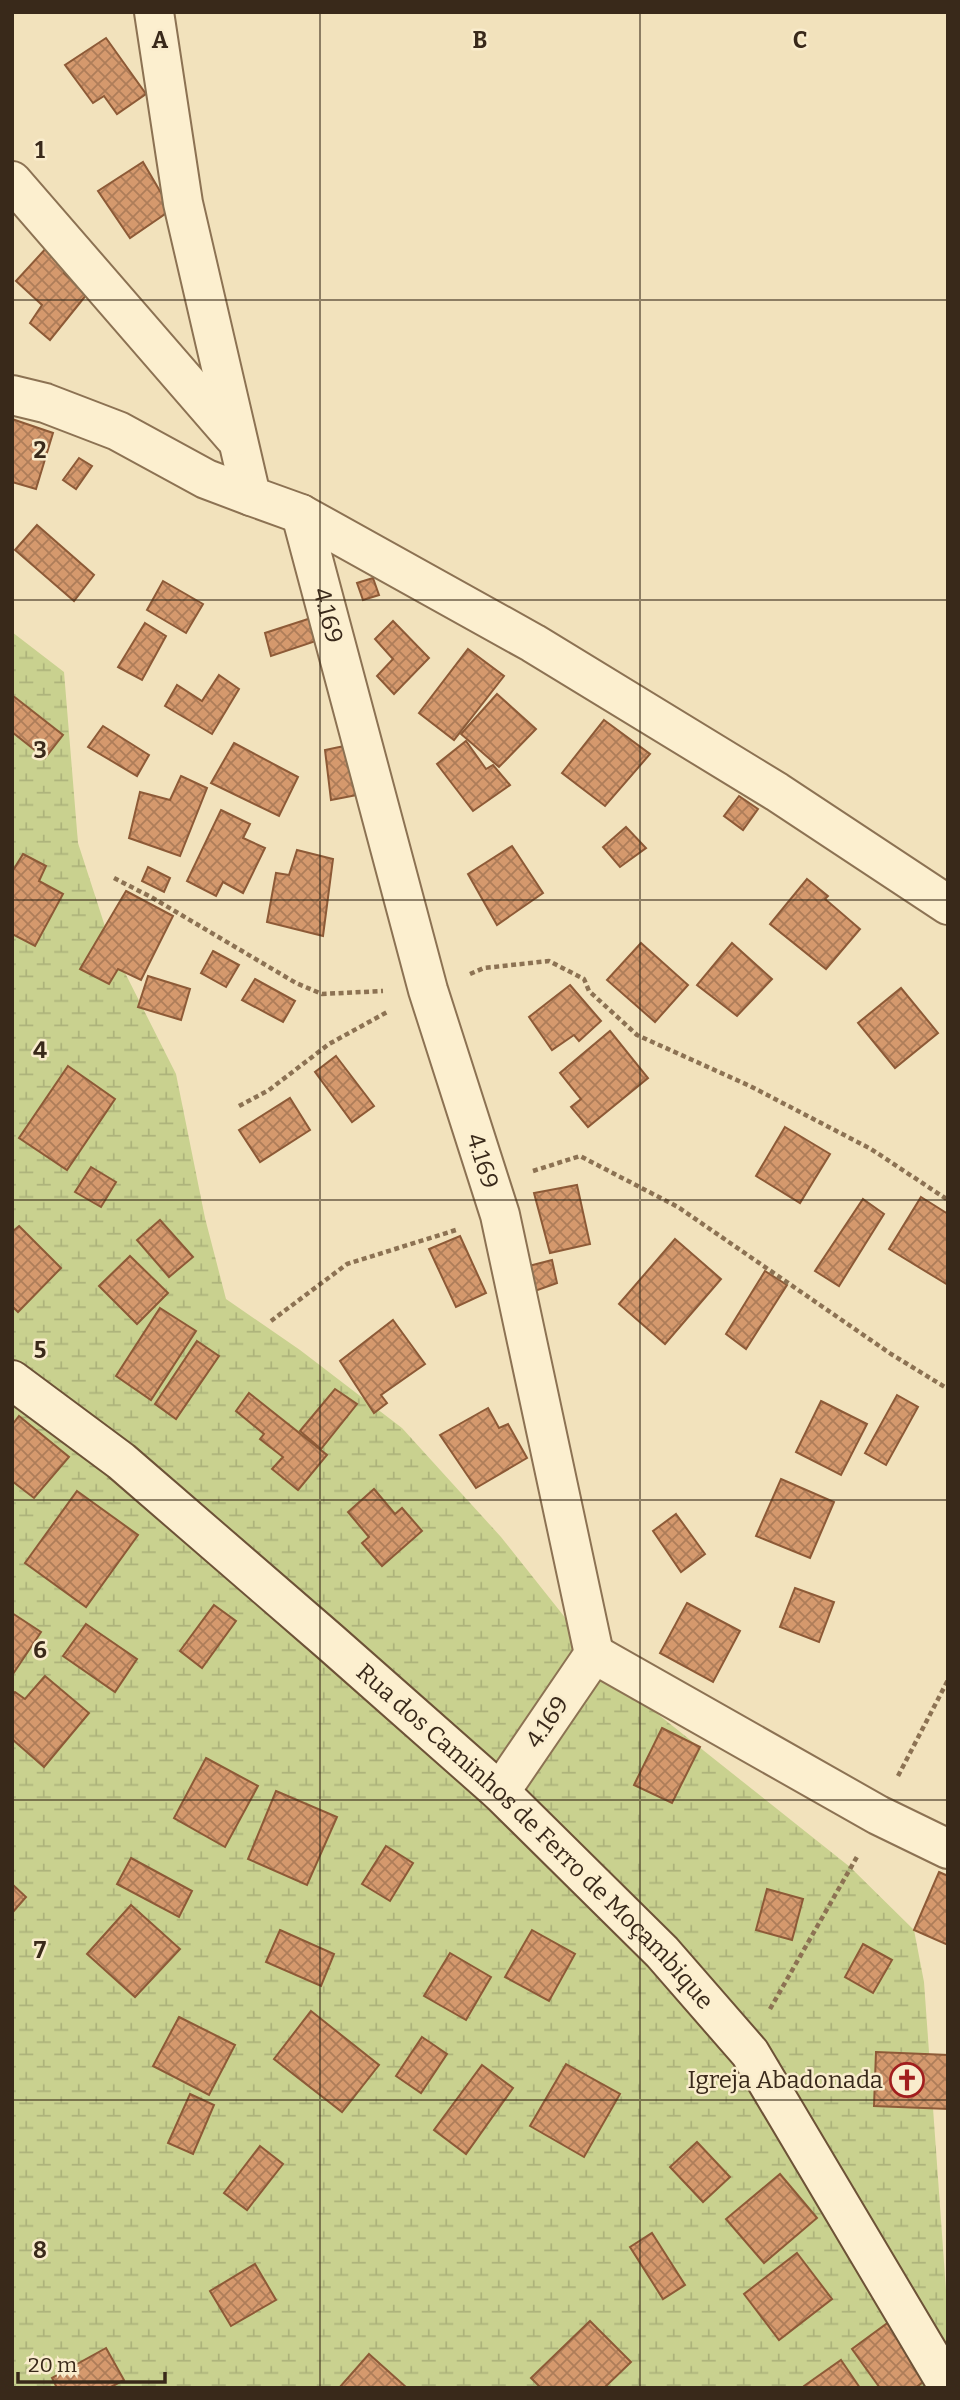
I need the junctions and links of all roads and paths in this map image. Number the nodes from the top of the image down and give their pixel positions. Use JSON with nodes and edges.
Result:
{"nodes":[{"id":1,"x":154,"y":12,"type":"edge"},
{"id":2,"x":12,"y":181,"type":"edge"},
{"id":3,"x":12,"y":395,"type":"edge"},
{"id":4,"x":237,"y":442,"type":"junction"},
{"id":5,"x":251,"y":496,"type":"junction"},
{"id":6,"x":301,"y":514,"type":"junction"},
{"id":7,"x":114,"y":878,"type":"dead end"},
{"id":8,"x":948,"y":905,"type":"edge"},
{"id":9,"x":428,"y":990,"type":"junction"},
{"id":10,"x":239,"y":1106,"type":"dead end"},
{"id":11,"x":948,"y":1200,"type":"edge"},
{"id":12,"x":500,"y":1215,"type":"junction"},
{"id":13,"x":271,"y":1321,"type":"dead end"},
{"id":14,"x":12,"y":1380,"type":"edge"},
{"id":15,"x":948,"y":1389,"type":"edge"},
{"id":16,"x":594,"y":1654,"type":"junction"},
{"id":17,"x":948,"y":1680,"type":"edge"},
{"id":18,"x":500,"y":1792,"type":"junction"},
{"id":19,"x":878,"y":1815,"type":"junction"},
{"id":20,"x":948,"y":1849,"type":"edge"},
{"id":21,"x":750,"y":2053,"type":"junction"},
{"id":22,"x":948,"y":2386,"type":"edge"}],
"edges":[{"from":1,"to":4,"type":"street"},
{"from":2,"to":4,"type":"street"},
{"from":3,"to":5,"type":"street"},
{"from":4,"to":5,"type":"street"},
{"from":5,"to":6,"type":"street"},
{"from":6,"to":8,"type":"street"},
{"from":6,"to":9,"type":"street","name":"4.169"},
{"from":7,"to":9,"type":"path"},
{"from":9,"to":10,"type":"path"},
{"from":9,"to":11,"type":"path"},
{"from":9,"to":12,"type":"street","name":"4.169"},
{"from":12,"to":13,"type":"path"},
{"from":12,"to":15,"type":"path"},
{"from":12,"to":16,"type":"street","name":"4.169"},
{"from":14,"to":18,"type":"street","name":"Rua dos Caminhos de Ferro de Moçambique"},
{"from":16,"to":18,"type":"street","name":"4.169"},
{"from":16,"to":19,"type":"street"},
{"from":17,"to":19,"type":"path"},
{"from":18,"to":21,"type":"street","name":"Rua dos Caminhos de Ferro de Moçambique"},
{"from":19,"to":20,"type":"street"},
{"from":19,"to":21,"type":"path"},
{"from":21,"to":22,"type":"street","name":"Rua dos Caminhos de Ferro de Moçambique"}]}
